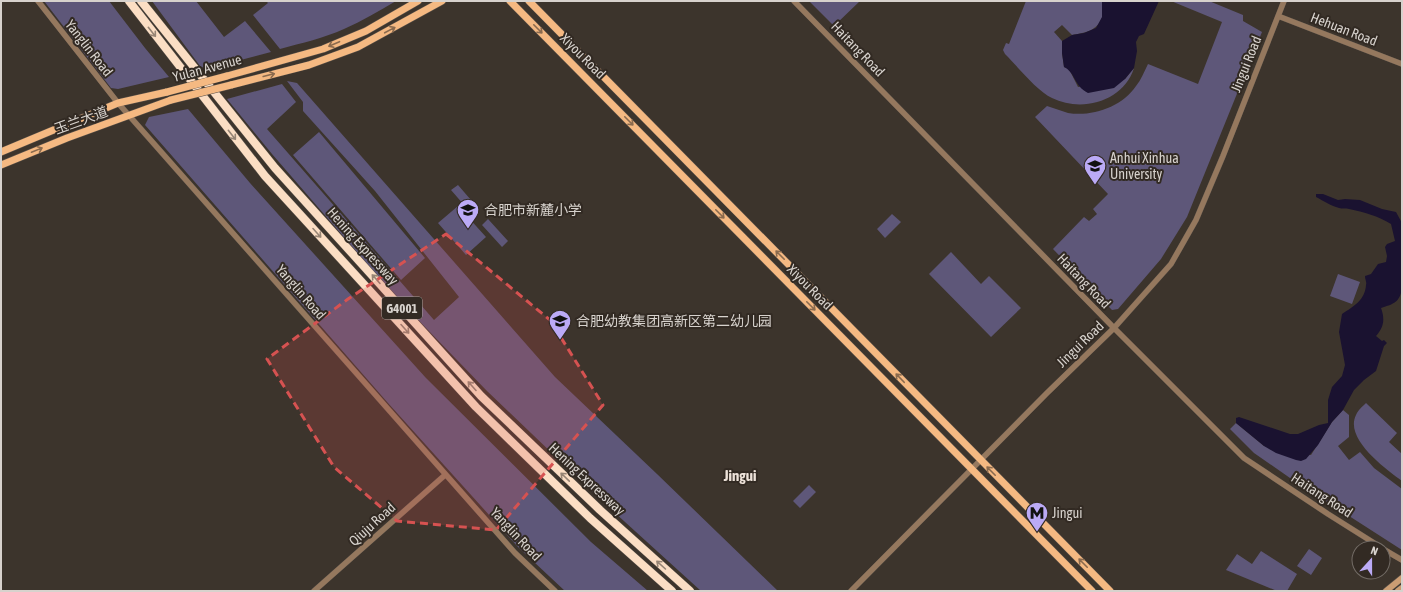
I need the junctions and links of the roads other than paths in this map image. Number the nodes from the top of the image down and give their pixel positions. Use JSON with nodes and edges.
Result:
{"nodes":[{"id":1,"x":38,"y":1,"type":"edge"},
{"id":2,"x":129,"y":1,"type":"edge"},
{"id":3,"x":140,"y":1,"type":"edge"},
{"id":4,"x":418,"y":1,"type":"edge"},
{"id":5,"x":442,"y":1,"type":"edge"},
{"id":6,"x":510,"y":1,"type":"edge"},
{"id":7,"x":529,"y":1,"type":"edge"},
{"id":8,"x":794,"y":1,"type":"edge"},
{"id":9,"x":1284,"y":1,"type":"edge"},
{"id":10,"x":1278,"y":16,"type":"junction"},
{"id":11,"x":1402,"y":64,"type":"edge"},
{"id":12,"x":171,"y":100,"type":"joint"},
{"id":13,"x":118,"y":103,"type":"junction"},
{"id":14,"x":129,"y":116,"type":"junction"},
{"id":15,"x":1,"y":152,"type":"edge"},
{"id":16,"x":1,"y":165,"type":"edge"},
{"id":17,"x":1114,"y":328,"type":"junction"},
{"id":18,"x":981,"y":461,"type":"junction"},
{"id":19,"x":972,"y":470,"type":"junction"},
{"id":20,"x":445,"y":475,"type":"junction"},
{"id":21,"x":1370,"y":540,"type":"edge"},
{"id":22,"x":1391,"y":553,"type":"edge"},
{"id":23,"x":1402,"y":560,"type":"edge"},
{"id":24,"x":1402,"y":578,"type":"edge"},
{"id":25,"x":1402,"y":588,"type":"edge"},
{"id":26,"x":314,"y":591,"type":"edge"},
{"id":27,"x":555,"y":591,"type":"edge"},
{"id":28,"x":672,"y":591,"type":"edge"},
{"id":29,"x":690,"y":591,"type":"edge"},
{"id":30,"x":852,"y":591,"type":"edge"},
{"id":31,"x":1092,"y":591,"type":"edge"},
{"id":32,"x":1110,"y":591,"type":"edge"},
{"id":33,"x":1386,"y":591,"type":"edge"},
{"id":34,"x":1398,"y":591,"type":"edge"}],
"edges":[{"from":1,"to":13,"type":"street","name":"Yanglin Road"},
{"from":2,"to":28,"type":"highway","name":"Hening Expressway","number":"G4001","one_way":true},
{"from":29,"to":3,"type":"highway","name":"Hening Expressway","number":"G4001","one_way":true},
{"from":4,"to":13,"type":"main road","name":"Yulan Avenue","one_way":true,"bridge":true},
{"from":12,"to":5,"type":"main road","name":"Yulan Avenue","one_way":true,"bridge":true},
{"from":6,"to":19,"type":"main road","name":"Xiyou Road","one_way":true},
{"from":18,"to":7,"type":"main road","name":"Xiyou Road","one_way":true},
{"from":8,"to":17,"type":"street","name":"Haitang Road"},
{"from":9,"to":10,"type":"street","name":"Jingui Road"},
{"from":10,"to":11,"type":"street","name":"Hehuan Road"},
{"from":10,"to":17,"type":"street","name":"Jingui Road"},
{"from":12,"to":14,"type":"main road","name":"玉兰大道"},
{"from":13,"to":14,"type":"street","name":"Yanglin Road"},
{"from":13,"to":15,"type":"main road","name":"Yulan Avenue"},
{"from":16,"to":14,"type":"main road","name":"玉兰大道","one_way":true},
{"from":14,"to":20,"type":"street","name":"Yanglin Road"},
{"from":17,"to":18,"type":"street","name":"Jingui Road"},
{"from":17,"to":21,"type":"street","name":"Haitang Road"},
{"from":18,"to":19,"type":"street","name":"Jingui Road"},
{"from":32,"to":18,"type":"main road","name":"Xiyou Road","one_way":true},
{"from":19,"to":30,"type":"street","name":"Jingui Road"},
{"from":19,"to":31,"type":"main road","name":"Xiyou Road"},
{"from":20,"to":26,"type":"street","name":"Qiuju Road"},
{"from":20,"to":27,"type":"street","name":"Yanglin Road"},
{"from":22,"to":23,"type":"street","name":"Haitang Road"},
{"from":24,"to":33,"type":"main road"},
{"from":25,"to":34,"type":"main road"}]}
